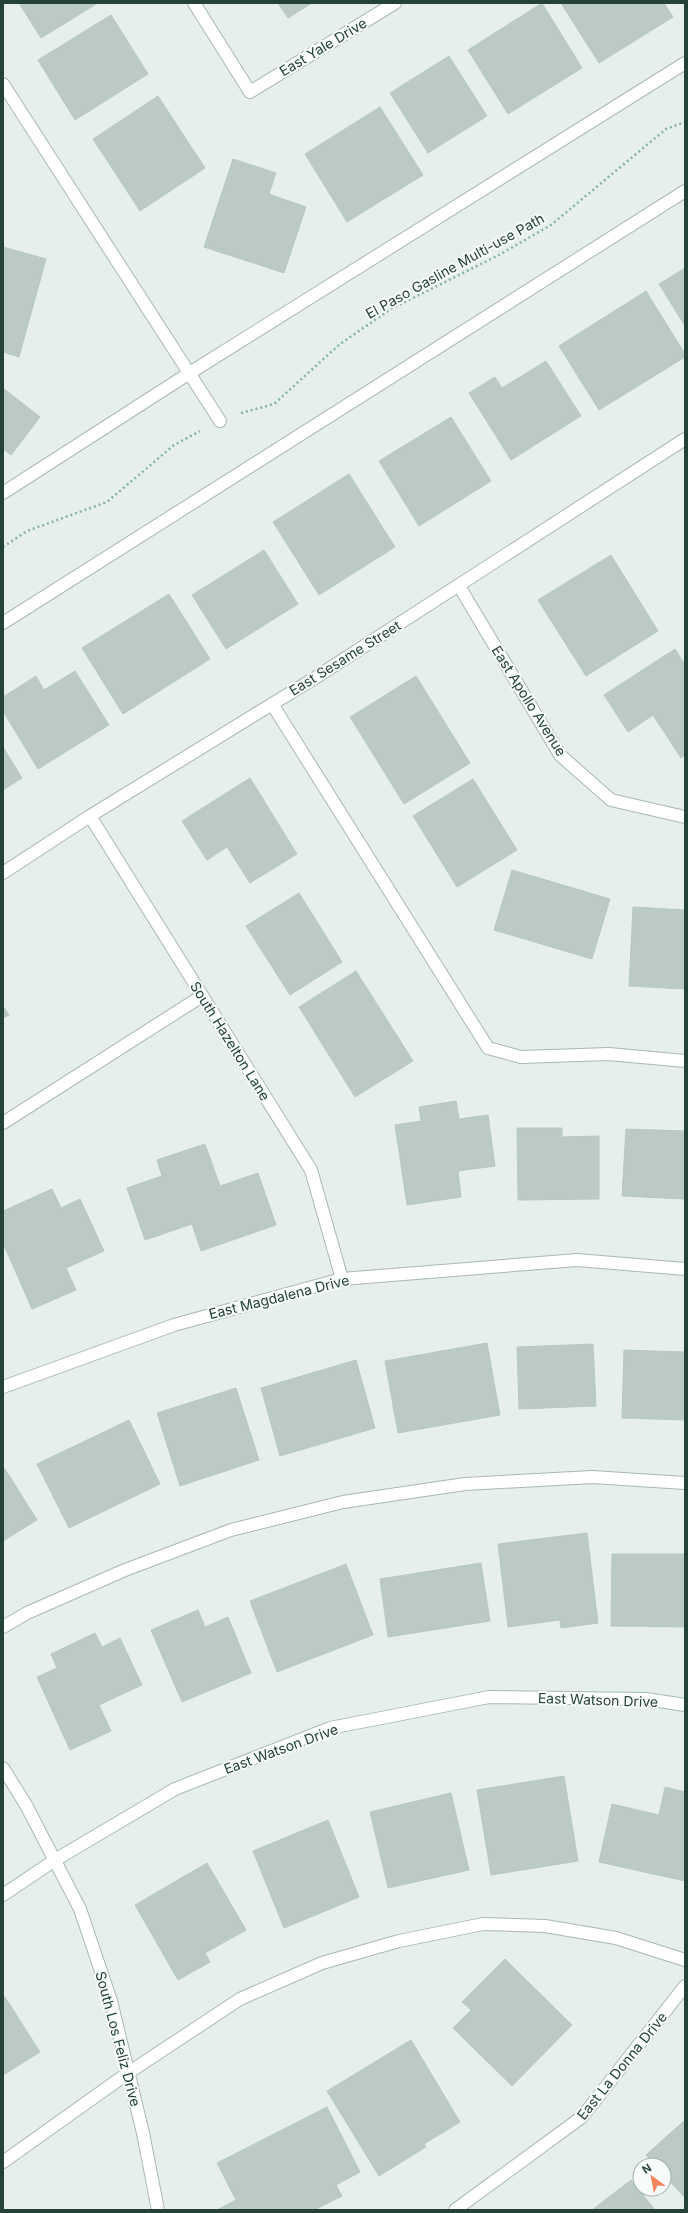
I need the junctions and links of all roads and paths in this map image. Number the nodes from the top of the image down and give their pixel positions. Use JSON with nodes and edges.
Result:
{"nodes":[{"id":1,"x":194,"y":3,"type":"edge"},
{"id":2,"x":395,"y":3,"type":"edge"},
{"id":3,"x":685,"y":63,"type":"edge"},
{"id":4,"x":3,"y":84,"type":"edge"},
{"id":5,"x":685,"y":122,"type":"edge"},
{"id":6,"x":685,"y":191,"type":"edge"},
{"id":7,"x":188,"y":374,"type":"junction"},
{"id":8,"x":220,"y":421,"type":"junction"},
{"id":9,"x":685,"y":439,"type":"edge"},
{"id":10,"x":3,"y":493,"type":"edge"},
{"id":11,"x":3,"y":547,"type":"edge"},
{"id":12,"x":459,"y":586,"type":"junction"},
{"id":13,"x":3,"y":623,"type":"edge"},
{"id":14,"x":272,"y":704,"type":"junction"},
{"id":15,"x":90,"y":816,"type":"junction"},
{"id":16,"x":685,"y":817,"type":"edge"},
{"id":17,"x":3,"y":873,"type":"edge"},
{"id":18,"x":202,"y":996,"type":"junction"},
{"id":19,"x":685,"y":1061,"type":"edge"},
{"id":20,"x":3,"y":1123,"type":"edge"},
{"id":21,"x":685,"y":1269,"type":"edge"},
{"id":22,"x":342,"y":1279,"type":"junction"},
{"id":23,"x":3,"y":1387,"type":"edge"},
{"id":24,"x":685,"y":1483,"type":"edge"},
{"id":25,"x":3,"y":1627,"type":"edge"},
{"id":26,"x":685,"y":1705,"type":"edge"},
{"id":27,"x":3,"y":1768,"type":"edge"},
{"id":28,"x":55,"y":1860,"type":"junction"},
{"id":29,"x":3,"y":1895,"type":"edge"},
{"id":30,"x":685,"y":1960,"type":"edge"},
{"id":31,"x":685,"y":1986,"type":"edge"},
{"id":32,"x":128,"y":2073,"type":"junction"},
{"id":33,"x":3,"y":2162,"type":"edge"},
{"id":34,"x":158,"y":2210,"type":"edge"},
{"id":35,"x":455,"y":2210,"type":"edge"}],
"edges":[{"from":1,"to":2,"type":"street","name":"East Yale Drive"},
{"from":3,"to":7,"type":"street"},
{"from":4,"to":7,"type":"street"},
{"from":5,"to":8,"type":"path","name":"El Paso Gasline Multi-use Path"},
{"from":6,"to":13,"type":"street"},
{"from":7,"to":8,"type":"street"},
{"from":7,"to":10,"type":"street"},
{"from":8,"to":11,"type":"path","name":"El Paso Gasline Multi-use Path"},
{"from":9,"to":12,"type":"street","name":"East Sesame Street"},
{"from":12,"to":14,"type":"street","name":"East Sesame Street"},
{"from":12,"to":16,"type":"street","name":"East Apollo Avenue"},
{"from":14,"to":15,"type":"street","name":"East Sesame Street"},
{"from":14,"to":19,"type":"street"},
{"from":15,"to":17,"type":"street","name":"East Sesame Street"},
{"from":15,"to":18,"type":"street","name":"South Hazelton Lane"},
{"from":18,"to":20,"type":"street"},
{"from":18,"to":22,"type":"street","name":"South Hazelton Lane"},
{"from":21,"to":22,"type":"street","name":"East Magdalena Drive"},
{"from":22,"to":23,"type":"street","name":"East Magdalena Drive"},
{"from":24,"to":25,"type":"street"},
{"from":26,"to":28,"type":"street","name":"East Watson Drive"},
{"from":27,"to":28,"type":"street","name":"South Los Feliz Drive"},
{"from":28,"to":29,"type":"street","name":"East Watson Drive"},
{"from":28,"to":32,"type":"street","name":"South Los Feliz Drive"},
{"from":30,"to":32,"type":"street"},
{"from":31,"to":35,"type":"street","name":"East La Donna Drive"},
{"from":32,"to":33,"type":"street"},
{"from":32,"to":34,"type":"street","name":"South Los Feliz Drive"}]}
